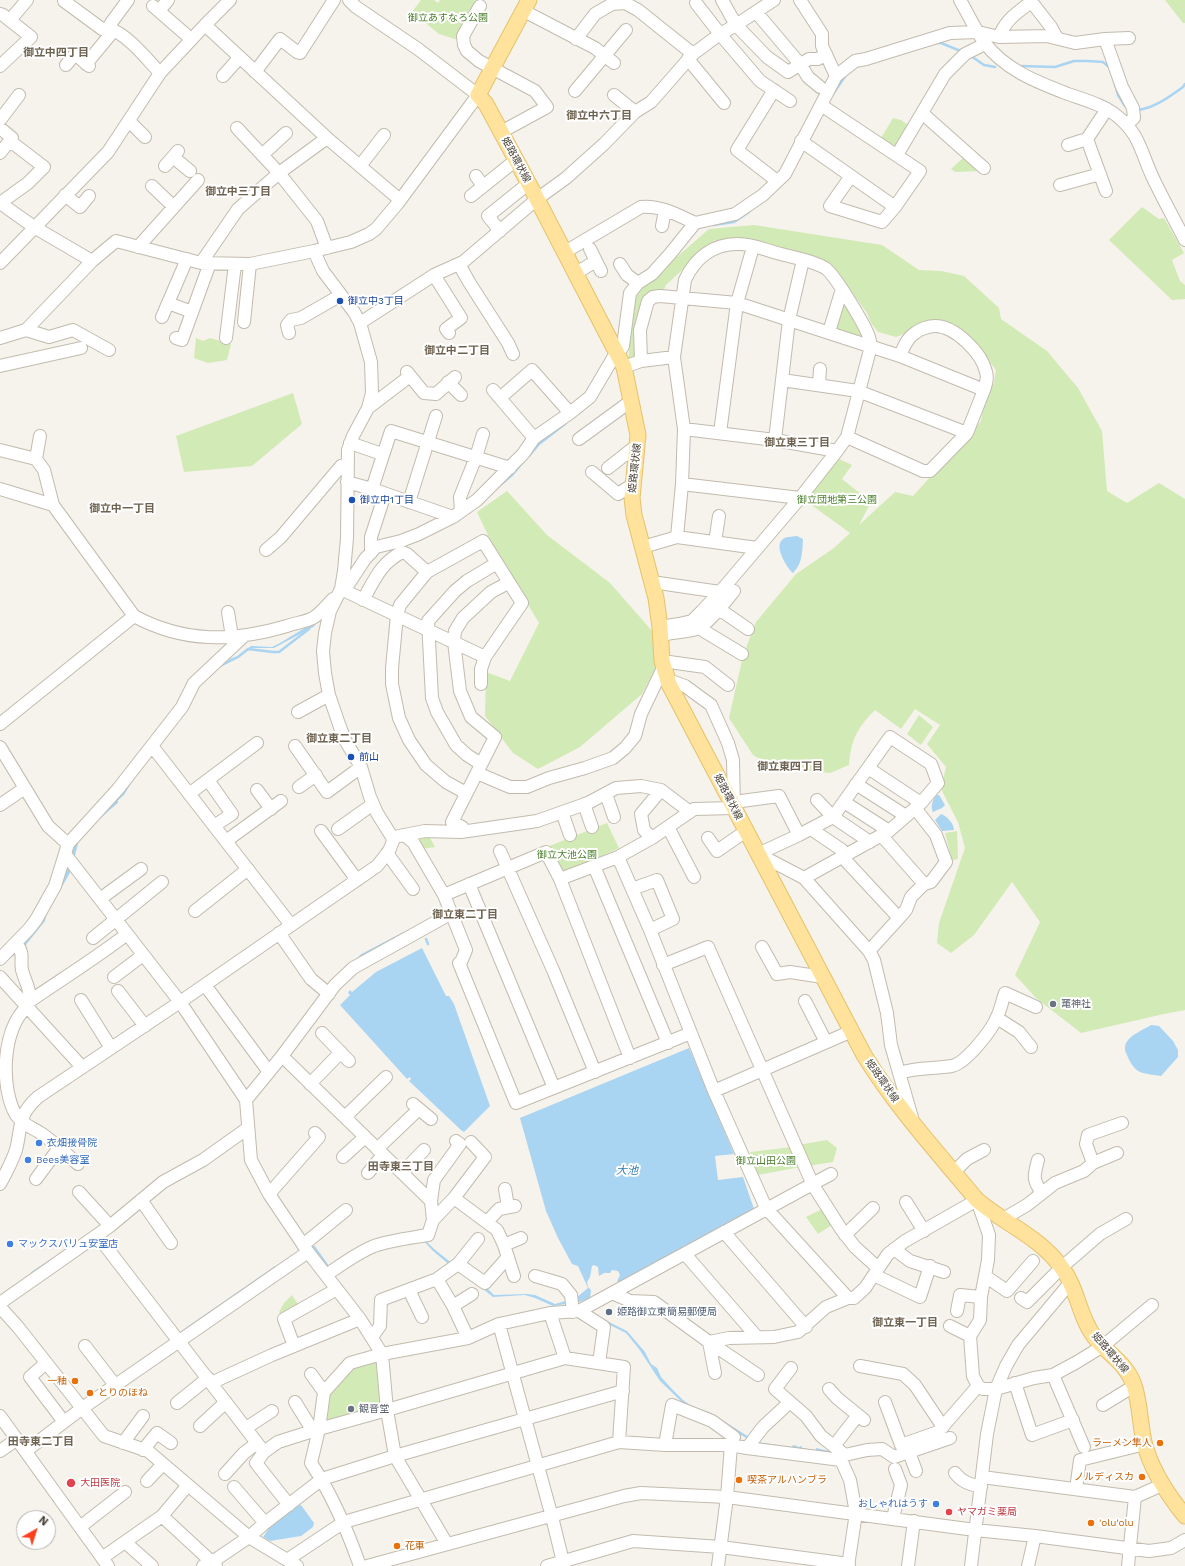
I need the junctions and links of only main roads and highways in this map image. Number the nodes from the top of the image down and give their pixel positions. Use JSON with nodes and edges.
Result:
{"nodes":[{"id":1,"x":526,"y":5,"type":"edge"},
{"id":2,"x":1185,"y":1516,"type":"edge"}],
"edges":[{"from":1,"to":2,"type":"main road","name":"姫路環状線"}]}
